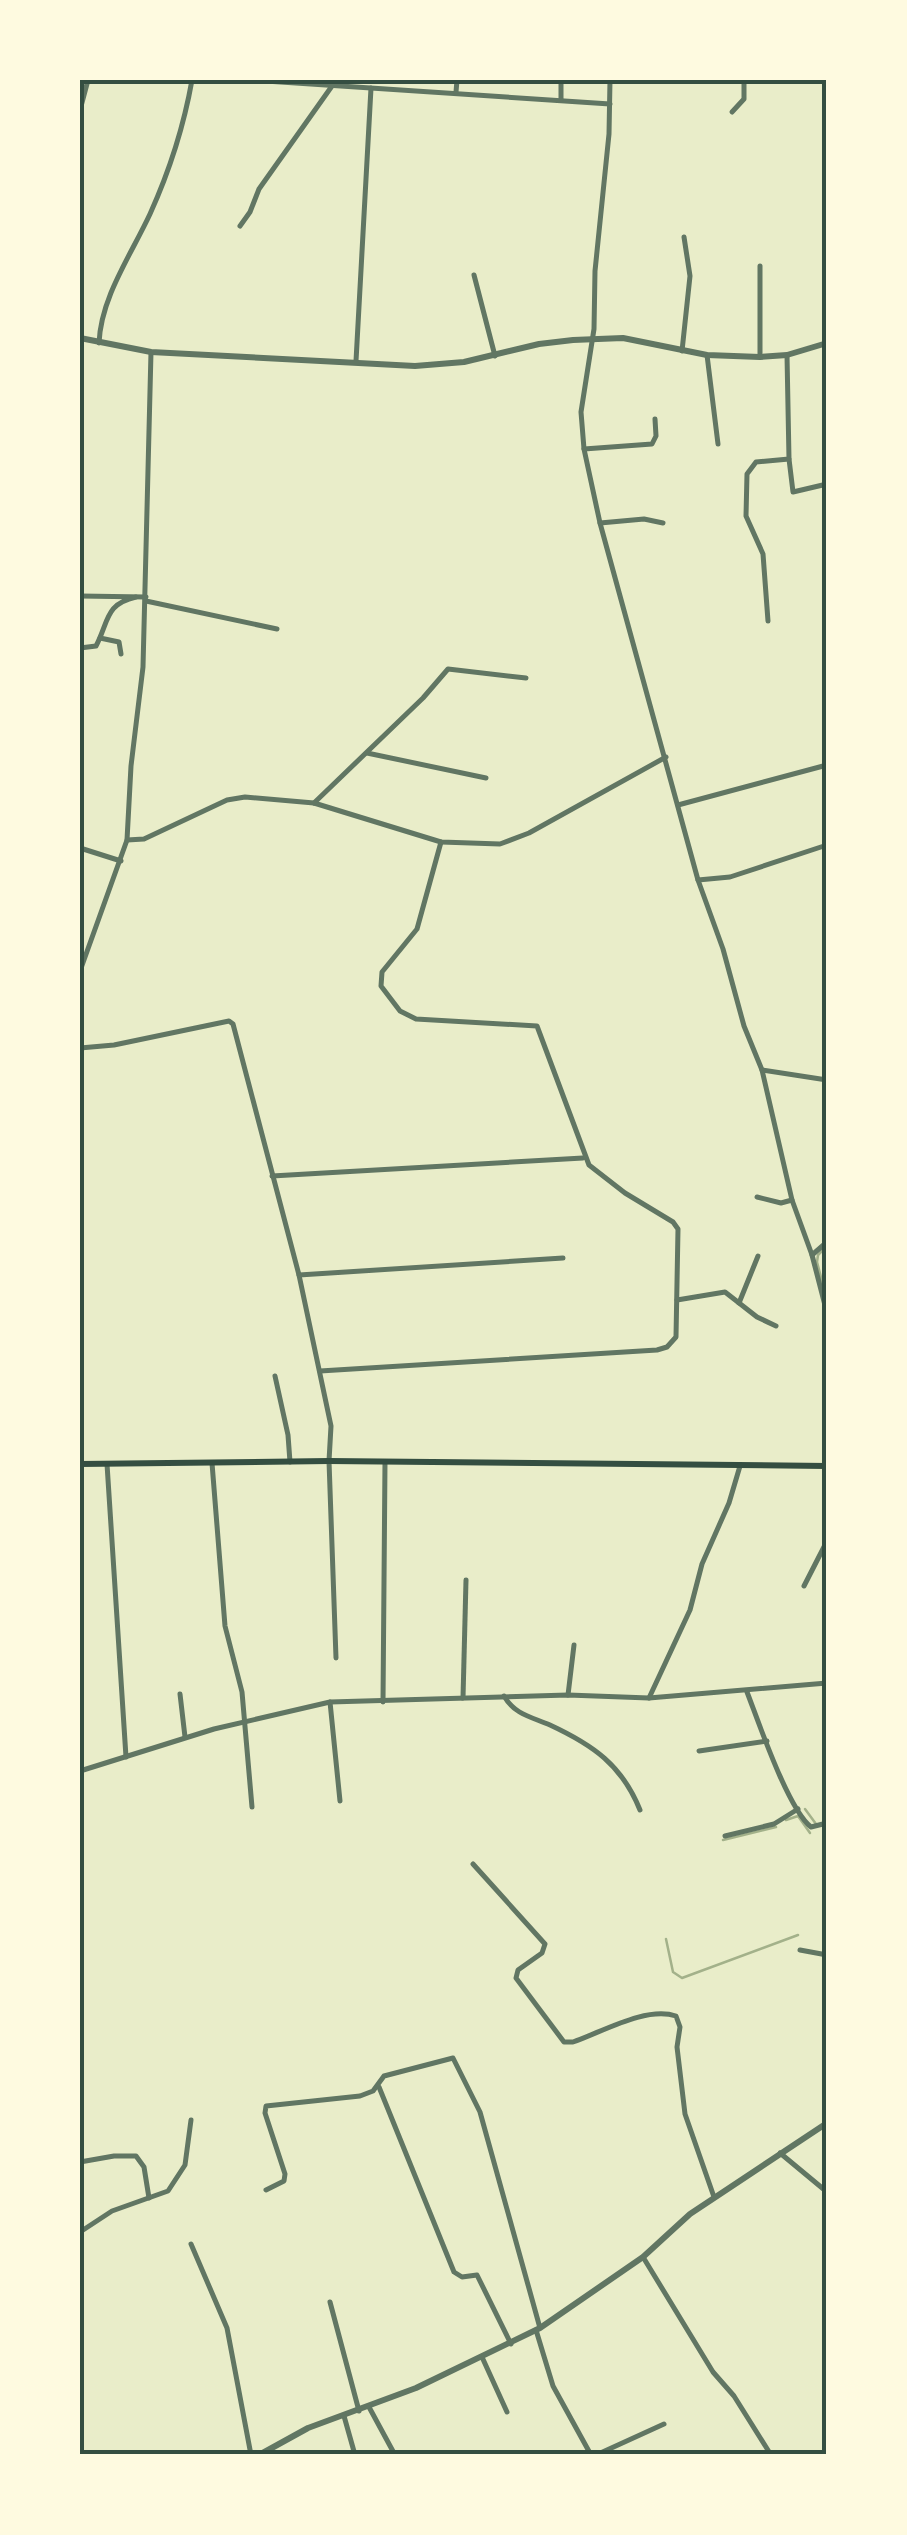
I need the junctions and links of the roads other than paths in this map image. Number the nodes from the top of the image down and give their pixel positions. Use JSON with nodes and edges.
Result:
{"nodes":[{"id":1,"x":88,"y":80,"type":"edge"},
{"id":2,"x":192,"y":80,"type":"edge"},
{"id":3,"x":250,"y":80,"type":"edge"},
{"id":4,"x":419,"y":80,"type":"edge"},
{"id":5,"x":458,"y":80,"type":"edge"},
{"id":6,"x":561,"y":80,"type":"edge"},
{"id":7,"x":610,"y":80,"type":"edge"},
{"id":8,"x":744,"y":80,"type":"edge"},
{"id":9,"x":332,"y":86,"type":"junction"},
{"id":10,"x":371,"y":88,"type":"junction"},
{"id":11,"x":418,"y":89,"type":"junction"},
{"id":12,"x":456,"y":92,"type":"junction"},
{"id":13,"x":560,"y":99,"type":"junction"},
{"id":14,"x":610,"y":104,"type":"junction"},
{"id":15,"x":80,"y":110,"type":"edge"},
{"id":16,"x":732,"y":112,"type":"dead end"},
{"id":17,"x":240,"y":226,"type":"dead end"},
{"id":18,"x":684,"y":237,"type":"dead end"},
{"id":19,"x":760,"y":266,"type":"dead end"},
{"id":20,"x":474,"y":275,"type":"dead end"},
{"id":21,"x":80,"y":338,"type":"edge"},
{"id":22,"x":592,"y":339,"type":"junction"},
{"id":23,"x":99,"y":343,"type":"junction"},
{"id":24,"x":827,"y":343,"type":"edge"},
{"id":25,"x":682,"y":351,"type":"junction"},
{"id":26,"x":150,"y":352,"type":"junction"},
{"id":27,"x":707,"y":355,"type":"junction"},
{"id":28,"x":787,"y":355,"type":"junction"},
{"id":29,"x":495,"y":356,"type":"junction"},
{"id":30,"x":760,"y":357,"type":"junction"},
{"id":31,"x":356,"y":361,"type":"junction"},
{"id":32,"x":827,"y":413,"type":"edge"},
{"id":33,"x":655,"y":419,"type":"dead end"},
{"id":34,"x":827,"y":440,"type":"edge"},
{"id":35,"x":718,"y":444,"type":"dead end"},
{"id":36,"x":584,"y":449,"type":"junction"},
{"id":37,"x":789,"y":460,"type":"junction"},
{"id":38,"x":827,"y":484,"type":"edge"},
{"id":39,"x":600,"y":523,"type":"junction"},
{"id":40,"x":663,"y":523,"type":"dead end"},
{"id":41,"x":80,"y":596,"type":"edge"},
{"id":42,"x":136,"y":597,"type":"junction"},
{"id":43,"x":146,"y":599,"type":"junction"},
{"id":44,"x":768,"y":620,"type":"dead end"},
{"id":45,"x":277,"y":629,"type":"dead end"},
{"id":46,"x":100,"y":638,"type":"junction"},
{"id":47,"x":80,"y":648,"type":"edge"},
{"id":48,"x":121,"y":654,"type":"dead end"},
{"id":49,"x":526,"y":678,"type":"dead end"},
{"id":50,"x":366,"y":753,"type":"junction"},
{"id":51,"x":666,"y":757,"type":"junction"},
{"id":52,"x":827,"y":765,"type":"edge"},
{"id":53,"x":486,"y":778,"type":"dead end"},
{"id":54,"x":314,"y":803,"type":"junction"},
{"id":55,"x":678,"y":805,"type":"junction"},
{"id":56,"x":127,"y":840,"type":"junction"},
{"id":57,"x":441,"y":842,"type":"junction"},
{"id":58,"x":827,"y":845,"type":"edge"},
{"id":59,"x":80,"y":848,"type":"edge"},
{"id":60,"x":121,"y":862,"type":"junction"},
{"id":61,"x":698,"y":880,"type":"junction"},
{"id":62,"x":80,"y":971,"type":"edge"},
{"id":63,"x":80,"y":1048,"type":"edge"},
{"id":64,"x":762,"y":1070,"type":"junction"},
{"id":65,"x":827,"y":1080,"type":"edge"},
{"id":66,"x":584,"y":1158,"type":"junction"},
{"id":67,"x":272,"y":1176,"type":"junction"},
{"id":68,"x":757,"y":1197,"type":"dead end"},
{"id":69,"x":792,"y":1200,"type":"junction"},
{"id":70,"x":827,"y":1242,"type":"edge"},
{"id":71,"x":812,"y":1254,"type":"junction"},
{"id":72,"x":758,"y":1256,"type":"dead end"},
{"id":73,"x":563,"y":1258,"type":"dead end"},
{"id":74,"x":300,"y":1275,"type":"junction"},
{"id":75,"x":678,"y":1300,"type":"junction"},
{"id":76,"x":738,"y":1303,"type":"junction"},
{"id":77,"x":827,"y":1313,"type":"edge"},
{"id":78,"x":776,"y":1326,"type":"dead end"},
{"id":79,"x":320,"y":1371,"type":"junction"},
{"id":80,"x":274,"y":1376,"type":"dead end"},
{"id":81,"x":290,"y":1462,"type":"junction"},
{"id":82,"x":329,"y":1462,"type":"junction"},
{"id":83,"x":385,"y":1462,"type":"junction"},
{"id":84,"x":212,"y":1463,"type":"junction"},
{"id":85,"x":80,"y":1464,"type":"edge"},
{"id":86,"x":107,"y":1464,"type":"junction"},
{"id":87,"x":740,"y":1466,"type":"junction"},
{"id":88,"x":827,"y":1466,"type":"edge"},
{"id":89,"x":827,"y":1541,"type":"edge"},
{"id":90,"x":466,"y":1580,"type":"dead end"},
{"id":91,"x":804,"y":1586,"type":"dead end"},
{"id":92,"x":574,"y":1646,"type":"dead end"},
{"id":93,"x":336,"y":1658,"type":"dead end"},
{"id":94,"x":827,"y":1682,"type":"edge"},
{"id":95,"x":746,"y":1691,"type":"junction"},
{"id":96,"x":180,"y":1694,"type":"dead end"},
{"id":97,"x":568,"y":1695,"type":"junction"},
{"id":98,"x":504,"y":1696,"type":"junction"},
{"id":99,"x":463,"y":1698,"type":"junction"},
{"id":100,"x":649,"y":1698,"type":"junction"},
{"id":101,"x":330,"y":1702,"type":"junction"},
{"id":102,"x":383,"y":1702,"type":"junction"},
{"id":103,"x":245,"y":1722,"type":"junction"},
{"id":104,"x":185,"y":1738,"type":"junction"},
{"id":105,"x":767,"y":1740,"type":"junction"},
{"id":106,"x":699,"y":1751,"type":"dead end"},
{"id":107,"x":126,"y":1757,"type":"junction"},
{"id":108,"x":80,"y":1771,"type":"edge"},
{"id":109,"x":340,"y":1801,"type":"dead end"},
{"id":110,"x":252,"y":1808,"type":"dead end"},
{"id":111,"x":798,"y":1809,"type":"junction"},
{"id":112,"x":640,"y":1810,"type":"dead end"},
{"id":113,"x":827,"y":1822,"type":"edge"},
{"id":114,"x":725,"y":1836,"type":"dead end"},
{"id":115,"x":473,"y":1864,"type":"dead end"},
{"id":116,"x":800,"y":1950,"type":"dead end"},
{"id":117,"x":827,"y":1956,"type":"edge"},
{"id":118,"x":379,"y":2086,"type":"junction"},
{"id":119,"x":191,"y":2120,"type":"dead end"},
{"id":120,"x":827,"y":2123,"type":"edge"},
{"id":121,"x":780,"y":2152,"type":"junction"},
{"id":122,"x":80,"y":2162,"type":"edge"},
{"id":123,"x":266,"y":2190,"type":"dead end"},
{"id":124,"x":827,"y":2192,"type":"edge"},
{"id":125,"x":714,"y":2197,"type":"junction"},
{"id":126,"x":150,"y":2199,"type":"junction"},
{"id":127,"x":80,"y":2232,"type":"edge"},
{"id":128,"x":192,"y":2244,"type":"dead end"},
{"id":129,"x":643,"y":2257,"type":"junction"},
{"id":130,"x":330,"y":2302,"type":"dead end"},
{"id":131,"x":538,"y":2329,"type":"junction"},
{"id":132,"x":512,"y":2344,"type":"junction"},
{"id":133,"x":482,"y":2357,"type":"junction"},
{"id":134,"x":369,"y":2407,"type":"junction"},
{"id":135,"x":358,"y":2411,"type":"junction"},
{"id":136,"x":507,"y":2412,"type":"dead end"},
{"id":137,"x":344,"y":2416,"type":"junction"},
{"id":138,"x":664,"y":2424,"type":"dead end"},
{"id":139,"x":251,"y":2455,"type":"edge"},
{"id":140,"x":260,"y":2455,"type":"edge"},
{"id":141,"x":356,"y":2455,"type":"edge"},
{"id":142,"x":395,"y":2455,"type":"edge"},
{"id":143,"x":594,"y":2455,"type":"edge"},
{"id":144,"x":772,"y":2455,"type":"edge"}],
"edges":[{"from":1,"to":15,"type":"street"},
{"from":2,"to":23,"type":"street"},
{"from":3,"to":9,"type":"street"},
{"from":4,"to":11,"type":"street"},
{"from":5,"to":12,"type":"street"},
{"from":6,"to":13,"type":"street"},
{"from":7,"to":14,"type":"street"},
{"from":8,"to":16,"type":"street"},
{"from":9,"to":10,"type":"street"},
{"from":9,"to":17,"type":"street"},
{"from":10,"to":11,"type":"street"},
{"from":10,"to":31,"type":"street"},
{"from":11,"to":12,"type":"street"},
{"from":12,"to":13,"type":"street"},
{"from":13,"to":14,"type":"street"},
{"from":14,"to":22,"type":"street"},
{"from":18,"to":25,"type":"street"},
{"from":19,"to":30,"type":"street"},
{"from":20,"to":29,"type":"street"},
{"from":21,"to":23,"type":"street"},
{"from":22,"to":25,"type":"street"},
{"from":22,"to":29,"type":"street"},
{"from":22,"to":36,"type":"street"},
{"from":23,"to":26,"type":"street"},
{"from":24,"to":28,"type":"street"},
{"from":25,"to":27,"type":"street"},
{"from":26,"to":31,"type":"street"},
{"from":26,"to":43,"type":"street"},
{"from":27,"to":30,"type":"street"},
{"from":27,"to":35,"type":"street"},
{"from":28,"to":30,"type":"street"},
{"from":28,"to":37,"type":"street"},
{"from":29,"to":31,"type":"street"},
{"from":32,"to":34,"type":"street"},
{"from":33,"to":36,"type":"street"},
{"from":36,"to":39,"type":"street"},
{"from":37,"to":38,"type":"street"},
{"from":37,"to":44,"type":"street"},
{"from":39,"to":40,"type":"street"},
{"from":39,"to":51,"type":"street"},
{"from":41,"to":42,"type":"street"},
{"from":42,"to":43,"type":"street"},
{"from":42,"to":46,"type":"street"},
{"from":43,"to":45,"type":"street"},
{"from":43,"to":56,"type":"street"},
{"from":46,"to":47,"type":"street"},
{"from":46,"to":48,"type":"street"},
{"from":49,"to":50,"type":"street"},
{"from":50,"to":53,"type":"street"},
{"from":50,"to":54,"type":"street"},
{"from":51,"to":55,"type":"street"},
{"from":51,"to":57,"type":"street"},
{"from":52,"to":55,"type":"street"},
{"from":54,"to":56,"type":"street"},
{"from":54,"to":57,"type":"street"},
{"from":55,"to":61,"type":"street"},
{"from":56,"to":60,"type":"street"},
{"from":57,"to":66,"type":"street"},
{"from":58,"to":61,"type":"street"},
{"from":59,"to":60,"type":"street"},
{"from":60,"to":62,"type":"street"},
{"from":61,"to":64,"type":"street"},
{"from":63,"to":67,"type":"street"},
{"from":64,"to":65,"type":"street"},
{"from":64,"to":69,"type":"street"},
{"from":66,"to":67,"type":"street"},
{"from":66,"to":75,"type":"street"},
{"from":67,"to":74,"type":"street"},
{"from":68,"to":69,"type":"street"},
{"from":69,"to":71,"type":"street"},
{"from":70,"to":71,"type":"street"},
{"from":71,"to":77,"type":"street"},
{"from":72,"to":76,"type":"street"},
{"from":73,"to":74,"type":"street"},
{"from":74,"to":79,"type":"street"},
{"from":75,"to":76,"type":"street"},
{"from":75,"to":79,"type":"street"},
{"from":76,"to":78,"type":"street"},
{"from":79,"to":82,"type":"street"},
{"from":80,"to":81,"type":"street"},
{"from":81,"to":82,"type":"main road"},
{"from":81,"to":84,"type":"main road"},
{"from":82,"to":83,"type":"main road"},
{"from":82,"to":93,"type":"street"},
{"from":83,"to":87,"type":"main road"},
{"from":83,"to":102,"type":"street"},
{"from":84,"to":86,"type":"main road"},
{"from":84,"to":103,"type":"street"},
{"from":85,"to":86,"type":"main road"},
{"from":86,"to":107,"type":"street"},
{"from":87,"to":88,"type":"main road"},
{"from":87,"to":100,"type":"street"},
{"from":89,"to":91,"type":"street"},
{"from":90,"to":99,"type":"street"},
{"from":92,"to":97,"type":"street"},
{"from":94,"to":95,"type":"street"},
{"from":95,"to":100,"type":"street"},
{"from":95,"to":105,"type":"street"},
{"from":96,"to":104,"type":"street"},
{"from":97,"to":98,"type":"street"},
{"from":97,"to":100,"type":"street"},
{"from":98,"to":99,"type":"street"},
{"from":98,"to":112,"type":"street"},
{"from":99,"to":102,"type":"street"},
{"from":101,"to":102,"type":"street"},
{"from":101,"to":103,"type":"street"},
{"from":101,"to":109,"type":"street"},
{"from":103,"to":104,"type":"street"},
{"from":103,"to":110,"type":"street"},
{"from":104,"to":107,"type":"street"},
{"from":105,"to":106,"type":"street"},
{"from":105,"to":111,"type":"street"},
{"from":107,"to":108,"type":"street"},
{"from":111,"to":113,"type":"street"},
{"from":111,"to":114,"type":"street"},
{"from":115,"to":125,"type":"street"},
{"from":116,"to":117,"type":"street"},
{"from":118,"to":123,"type":"street"},
{"from":118,"to":131,"type":"street"},
{"from":118,"to":132,"type":"street"},
{"from":119,"to":126,"type":"street"},
{"from":120,"to":121,"type":"street"},
{"from":121,"to":124,"type":"street"},
{"from":121,"to":125,"type":"street"},
{"from":122,"to":126,"type":"street"},
{"from":125,"to":129,"type":"street"},
{"from":126,"to":127,"type":"street"},
{"from":128,"to":139,"type":"street"},
{"from":129,"to":131,"type":"street"},
{"from":129,"to":144,"type":"street"},
{"from":130,"to":135,"type":"street"},
{"from":131,"to":132,"type":"street"},
{"from":131,"to":143,"type":"street"},
{"from":132,"to":133,"type":"street"},
{"from":133,"to":134,"type":"street"},
{"from":133,"to":136,"type":"street"},
{"from":134,"to":135,"type":"street"},
{"from":134,"to":142,"type":"street"},
{"from":135,"to":137,"type":"street"},
{"from":137,"to":140,"type":"street"},
{"from":137,"to":141,"type":"street"},
{"from":138,"to":143,"type":"street"}]}
